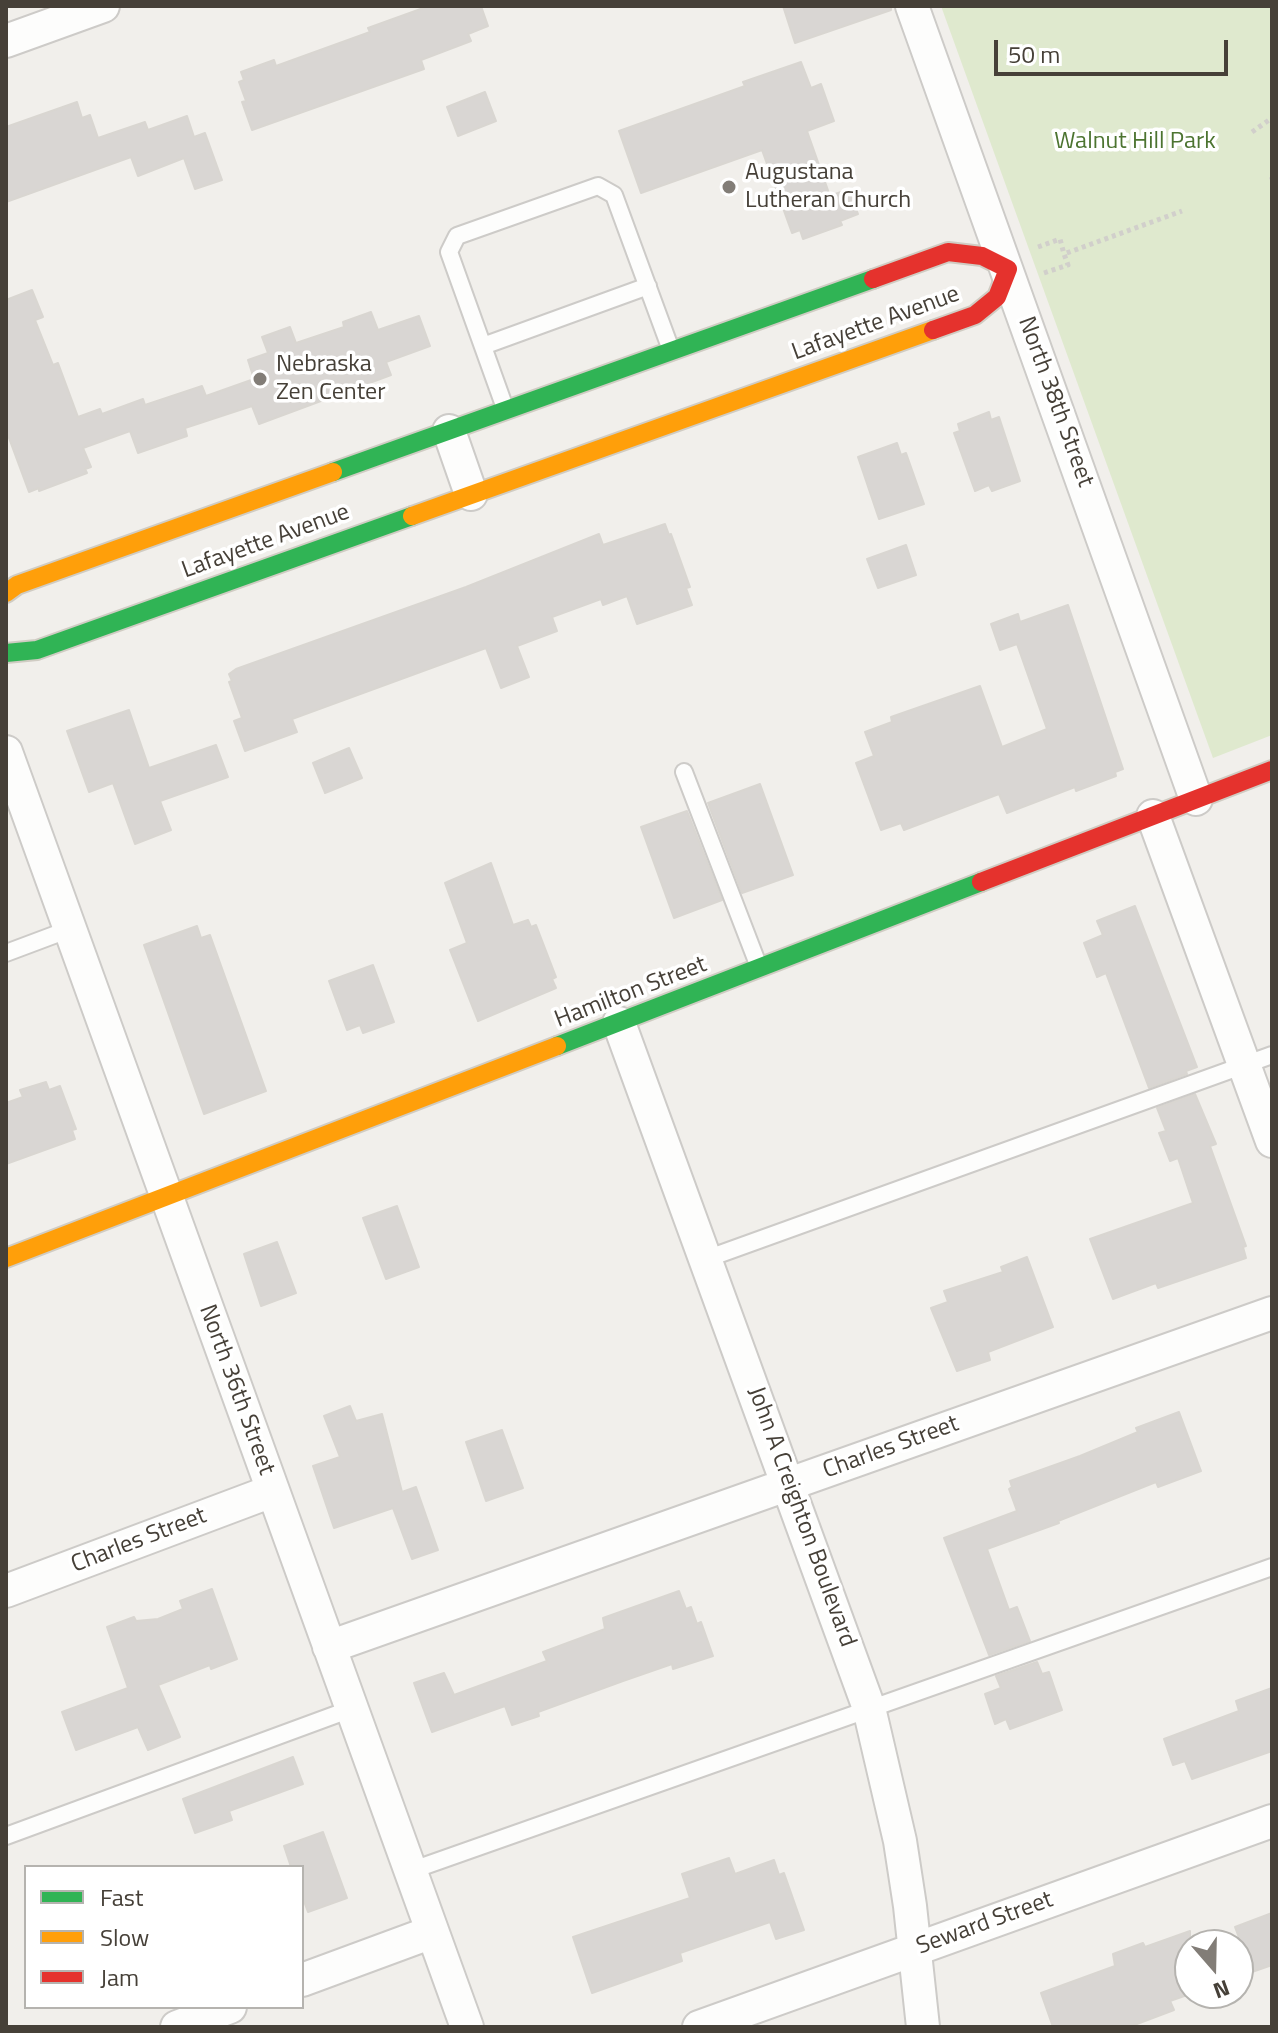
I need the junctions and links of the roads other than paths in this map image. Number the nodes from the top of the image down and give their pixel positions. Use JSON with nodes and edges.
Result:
{"nodes":[{"id":1,"x":103,"y":6,"type":"edge"},
{"id":2,"x":912,"y":6,"type":"edge"},
{"id":3,"x":6,"y":41,"type":"edge"},
{"id":4,"x":1023,"y":265,"type":"junction"},
{"id":5,"x":648,"y":286,"type":"junction"},
{"id":6,"x":483,"y":346,"type":"junction"},
{"id":7,"x":672,"y":352,"type":"junction"},
{"id":8,"x":506,"y":411,"type":"junction"},
{"id":9,"x":449,"y":431,"type":"junction"},
{"id":10,"x":471,"y":494,"type":"junction"},
{"id":11,"x":6,"y":593,"type":"edge"},
{"id":12,"x":6,"y":653,"type":"edge"},
{"id":13,"x":6,"y":752,"type":"edge"},
{"id":14,"x":1272,"y":770,"type":"edge"},
{"id":15,"x":684,"y":772,"type":"dead end"},
{"id":16,"x":1196,"y":799,"type":"junction"},
{"id":17,"x":1153,"y":816,"type":"junction"},
{"id":18,"x":70,"y":929,"type":"junction"},
{"id":19,"x":6,"y":953,"type":"edge"},
{"id":20,"x":760,"y":969,"type":"junction"},
{"id":21,"x":619,"y":1023,"type":"junction"},
{"id":22,"x":1258,"y":1060,"type":"edge"},
{"id":23,"x":1272,"y":1141,"type":"edge"},
{"id":24,"x":167,"y":1198,"type":"junction"},
{"id":25,"x":6,"y":1258,"type":"edge"},
{"id":26,"x":706,"y":1259,"type":"junction"},
{"id":27,"x":1272,"y":1313,"type":"edge"},
{"id":28,"x":789,"y":1484,"type":"junction"},
{"id":29,"x":272,"y":1491,"type":"junction"},
{"id":30,"x":1272,"y":1567,"type":"edge"},
{"id":31,"x":6,"y":1591,"type":"edge"},
{"id":32,"x":329,"y":1647,"type":"junction"},
{"id":33,"x":869,"y":1708,"type":"junction"},
{"id":34,"x":351,"y":1709,"type":"junction"},
{"id":35,"x":1272,"y":1821,"type":"edge"},
{"id":36,"x":6,"y":1836,"type":"edge"},
{"id":37,"x":410,"y":1871,"type":"junction"},
{"id":38,"x":432,"y":1932,"type":"junction"},
{"id":39,"x":914,"y":1950,"type":"junction"},
{"id":40,"x":304,"y":1979,"type":"edge"},
{"id":41,"x":225,"y":2009,"type":"edge"},
{"id":42,"x":177,"y":2027,"type":"edge"},
{"id":43,"x":467,"y":2027,"type":"edge"},
{"id":44,"x":699,"y":2027,"type":"edge"},
{"id":45,"x":923,"y":2027,"type":"edge"}],
"edges":[{"from":1,"to":3,"type":"street"},
{"from":2,"to":4,"type":"street","name":"North 38th Street"},
{"from":4,"to":7,"type":"street","name":"Lafayette Avenue"},
{"from":4,"to":10,"type":"street","name":"Lafayette Avenue"},
{"from":4,"to":16,"type":"street","name":"North 38th Street"},
{"from":5,"to":6,"type":"lane"},
{"from":5,"to":6,"type":"lane"},
{"from":5,"to":7,"type":"lane"},
{"from":6,"to":8,"type":"lane"},
{"from":7,"to":8,"type":"street","name":"Lafayette Avenue"},
{"from":8,"to":9,"type":"street","name":"Lafayette Avenue"},
{"from":9,"to":10,"type":"street"},
{"from":9,"to":11,"type":"street","name":"Lafayette Avenue"},
{"from":10,"to":12,"type":"street","name":"Lafayette Avenue"},
{"from":13,"to":18,"type":"street","name":"North 36th Street"},
{"from":14,"to":16,"type":"street","name":"Hamilton Street"},
{"from":15,"to":20,"type":"lane"},
{"from":16,"to":17,"type":"street","name":"Hamilton Street"},
{"from":17,"to":20,"type":"street","name":"Hamilton Street"},
{"from":17,"to":22,"type":"street"},
{"from":18,"to":19,"type":"lane"},
{"from":18,"to":24,"type":"street","name":"North 36th Street"},
{"from":20,"to":21,"type":"street","name":"Hamilton Street"},
{"from":21,"to":24,"type":"street","name":"Hamilton Street"},
{"from":21,"to":26,"type":"street","name":"John A Creighton Boulevard"},
{"from":22,"to":23,"type":"street"},
{"from":22,"to":26,"type":"lane"},
{"from":24,"to":25,"type":"street","name":"Hamilton Street"},
{"from":24,"to":29,"type":"street","name":"North 36th Street"},
{"from":26,"to":28,"type":"street","name":"John A Creighton Boulevard"},
{"from":27,"to":28,"type":"street","name":"Charles Street"},
{"from":28,"to":32,"type":"street","name":"Charles Street"},
{"from":28,"to":33,"type":"street","name":"John A Creighton Boulevard"},
{"from":29,"to":31,"type":"street","name":"Charles Street"},
{"from":29,"to":32,"type":"street","name":"North 36th Street"},
{"from":30,"to":33,"type":"lane"},
{"from":32,"to":34,"type":"street","name":"North 36th Street"},
{"from":33,"to":37,"type":"lane"},
{"from":33,"to":39,"type":"street","name":"John A Creighton Boulevard"},
{"from":34,"to":36,"type":"lane"},
{"from":34,"to":37,"type":"street","name":"North 36th Street"},
{"from":35,"to":39,"type":"street","name":"Seward Street"},
{"from":37,"to":38,"type":"street","name":"North 36th Street"},
{"from":38,"to":40,"type":"street"},
{"from":38,"to":43,"type":"street","name":"North 36th Street"},
{"from":39,"to":44,"type":"street","name":"Seward Street"},
{"from":39,"to":45,"type":"street","name":"John A Creighton Boulevard"},
{"from":41,"to":42,"type":"street"}]}
